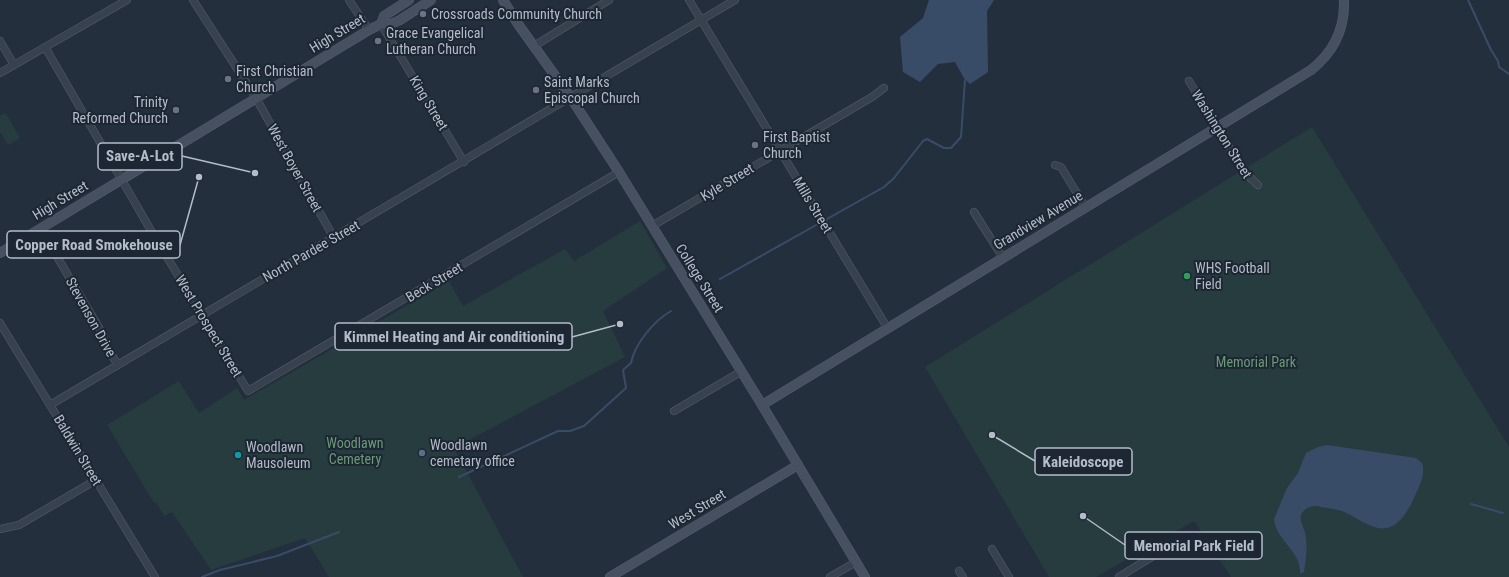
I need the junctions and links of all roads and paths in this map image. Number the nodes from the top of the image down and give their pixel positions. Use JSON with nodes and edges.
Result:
{"nodes":[{"id":1,"x":127,"y":0,"type":"edge"},
{"id":2,"x":194,"y":0,"type":"edge"},
{"id":3,"x":349,"y":0,"type":"edge"},
{"id":4,"x":409,"y":0,"type":"edge"},
{"id":5,"x":431,"y":0,"type":"edge"},
{"id":6,"x":503,"y":0,"type":"edge"},
{"id":7,"x":609,"y":0,"type":"edge"},
{"id":8,"x":689,"y":0,"type":"edge"},
{"id":9,"x":735,"y":0,"type":"edge"},
{"id":10,"x":1344,"y":0,"type":"edge"},
{"id":11,"x":701,"y":20,"type":"junction"},
{"id":12,"x":381,"y":24,"type":"junction"},
{"id":13,"x":369,"y":30,"type":"junction"},
{"id":14,"x":0,"y":41,"type":"edge"},
{"id":15,"x":534,"y":46,"type":"junction"},
{"id":16,"x":45,"y":47,"type":"junction"},
{"id":17,"x":14,"y":65,"type":"junction"},
{"id":18,"x":0,"y":73,"type":"edge"},
{"id":19,"x":1189,"y":80,"type":"dead end"},
{"id":20,"x":884,"y":88,"type":"dead end"},
{"id":21,"x":256,"y":98,"type":"junction"},
{"id":22,"x":571,"y":98,"type":"junction"},
{"id":23,"x":1217,"y":128,"type":"junction"},
{"id":24,"x":780,"y":150,"type":"junction"},
{"id":25,"x":464,"y":162,"type":"junction"},
{"id":26,"x":1055,"y":165,"type":"dead end"},
{"id":27,"x":619,"y":172,"type":"junction"},
{"id":28,"x":121,"y":179,"type":"junction"},
{"id":29,"x":1258,"y":185,"type":"dead end"},
{"id":30,"x":1086,"y":208,"type":"junction"},
{"id":31,"x":974,"y":212,"type":"dead end"},
{"id":32,"x":652,"y":226,"type":"junction"},
{"id":33,"x":40,"y":228,"type":"junction"},
{"id":34,"x":334,"y":238,"type":"junction"},
{"id":35,"x":0,"y":253,"type":"edge"},
{"id":36,"x":1003,"y":258,"type":"junction"},
{"id":37,"x":202,"y":315,"type":"junction"},
{"id":38,"x":0,"y":323,"type":"edge"},
{"id":39,"x":888,"y":329,"type":"junction"},
{"id":40,"x":118,"y":365,"type":"junction"},
{"id":41,"x":742,"y":371,"type":"junction"},
{"id":42,"x":248,"y":391,"type":"joint"},
{"id":43,"x":50,"y":405,"type":"junction"},
{"id":44,"x":762,"y":405,"type":"junction"},
{"id":45,"x":674,"y":411,"type":"dead end"},
{"id":46,"x":798,"y":465,"type":"junction"},
{"id":47,"x":96,"y":480,"type":"junction"},
{"id":48,"x":0,"y":529,"type":"edge"},
{"id":49,"x":1184,"y":537,"type":"dead end"},
{"id":50,"x":992,"y":549,"type":"dead end"},
{"id":51,"x":856,"y":562,"type":"junction"},
{"id":52,"x":155,"y":577,"type":"edge"},
{"id":53,"x":610,"y":577,"type":"edge"},
{"id":54,"x":830,"y":577,"type":"edge"},
{"id":55,"x":865,"y":577,"type":"edge"},
{"id":56,"x":1009,"y":577,"type":"edge"},
{"id":57,"x":1119,"y":577,"type":"edge"}],
"edges":[{"from":1,"to":16,"type":"street"},
{"from":2,"to":21,"type":"street","name":"West Boyer Street"},
{"from":3,"to":13,"type":"street"},
{"from":4,"to":12,"type":"main road","name":"High Street"},
{"from":5,"to":12,"type":"main road","name":"High Street"},
{"from":6,"to":15,"type":"main road","name":"College Street"},
{"from":7,"to":15,"type":"street"},
{"from":8,"to":11,"type":"street","name":"Mills Street"},
{"from":9,"to":11,"type":"street","name":"North Pardee Street"},
{"from":10,"to":23,"type":"main road","name":"Grandview Avenue"},
{"from":11,"to":22,"type":"street","name":"North Pardee Street"},
{"from":11,"to":24,"type":"street","name":"Mills Street"},
{"from":12,"to":13,"type":"main road","name":"High Street"},
{"from":12,"to":25,"type":"street","name":"King Street"},
{"from":13,"to":21,"type":"main road","name":"High Street"},
{"from":14,"to":17,"type":"street"},
{"from":15,"to":22,"type":"main road","name":"College Street"},
{"from":16,"to":17,"type":"street"},
{"from":16,"to":28,"type":"street","name":"West Prospect Street"},
{"from":17,"to":18,"type":"street"},
{"from":19,"to":23,"type":"street","name":"Washington Street"},
{"from":20,"to":24,"type":"street","name":"Kyle Street"},
{"from":21,"to":28,"type":"main road","name":"High Street"},
{"from":21,"to":34,"type":"street","name":"West Boyer Street"},
{"from":22,"to":25,"type":"street","name":"North Pardee Street"},
{"from":22,"to":27,"type":"main road","name":"College Street"},
{"from":23,"to":29,"type":"street","name":"Washington Street"},
{"from":23,"to":30,"type":"main road","name":"Grandview Avenue"},
{"from":24,"to":32,"type":"street","name":"Kyle Street"},
{"from":24,"to":39,"type":"street","name":"Mills Street"},
{"from":25,"to":34,"type":"street","name":"North Pardee Street"},
{"from":26,"to":30,"type":"street"},
{"from":27,"to":32,"type":"main road","name":"College Street"},
{"from":27,"to":42,"type":"street","name":"Beck Street"},
{"from":28,"to":33,"type":"main road","name":"High Street"},
{"from":28,"to":37,"type":"street","name":"West Prospect Street"},
{"from":30,"to":36,"type":"main road","name":"Grandview Avenue"},
{"from":31,"to":36,"type":"street"},
{"from":32,"to":41,"type":"main road","name":"College Street"},
{"from":33,"to":35,"type":"main road","name":"High Street"},
{"from":33,"to":40,"type":"street","name":"Stevenson Drive"},
{"from":34,"to":37,"type":"street","name":"North Pardee Street"},
{"from":36,"to":39,"type":"main road","name":"Grandview Avenue"},
{"from":37,"to":40,"type":"street","name":"North Pardee Street"},
{"from":37,"to":42,"type":"street","name":"West Prospect Street"},
{"from":38,"to":43,"type":"street","name":"Baldwin Street"},
{"from":39,"to":44,"type":"main road","name":"Grandview Avenue"},
{"from":40,"to":43,"type":"street","name":"North Pardee Street"},
{"from":41,"to":44,"type":"main road","name":"College Street"},
{"from":41,"to":45,"type":"street"},
{"from":43,"to":47,"type":"street","name":"Baldwin Street"},
{"from":44,"to":46,"type":"main road","name":"College Street"},
{"from":46,"to":51,"type":"main road","name":"College Street"},
{"from":46,"to":53,"type":"main road","name":"West Street"},
{"from":47,"to":48,"type":"street"},
{"from":47,"to":52,"type":"street","name":"Baldwin Street"},
{"from":49,"to":57,"type":"street"},
{"from":50,"to":56,"type":"street"},
{"from":51,"to":54,"type":"street"},
{"from":51,"to":55,"type":"main road","name":"College Street"}]}
